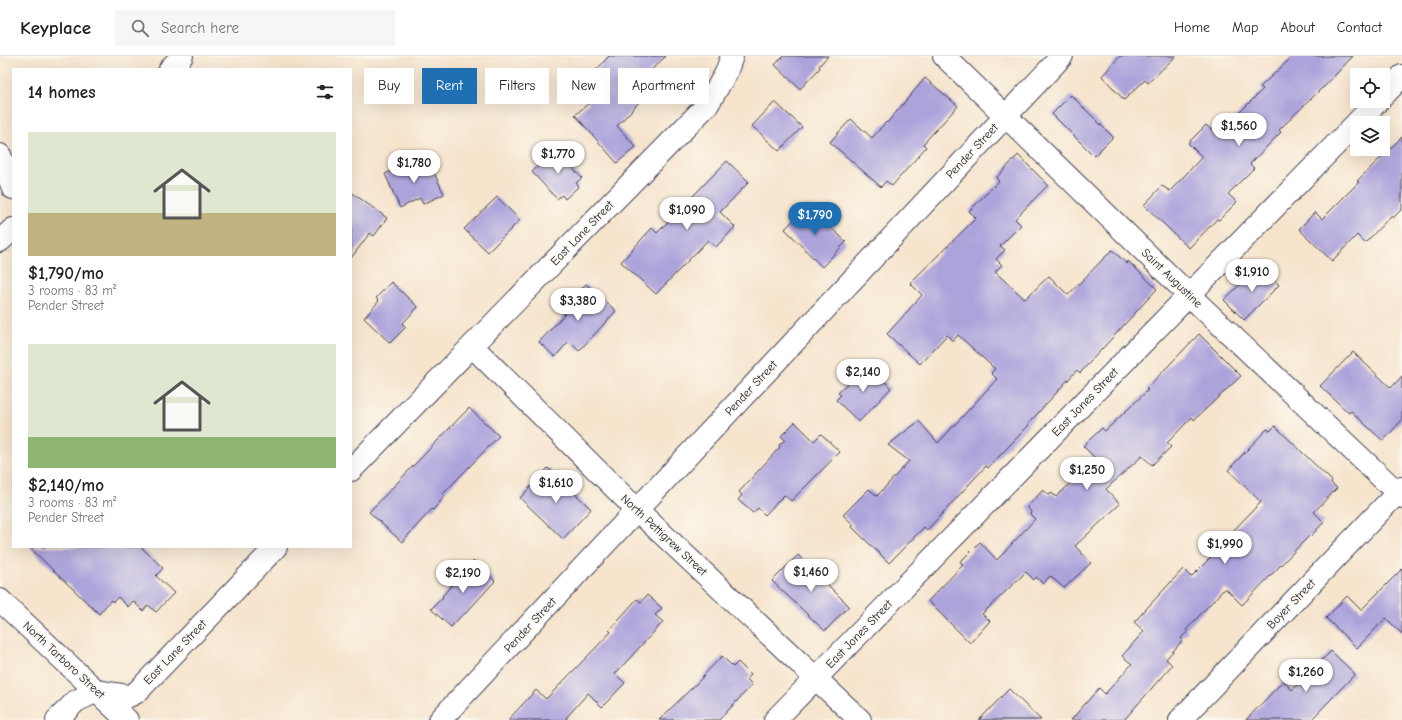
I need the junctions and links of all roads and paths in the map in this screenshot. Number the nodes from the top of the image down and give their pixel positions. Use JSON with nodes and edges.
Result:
{"nodes":[{"id":1,"x":182,"y":56,"type":"edge"},
{"id":2,"x":732,"y":56,"type":"edge"},
{"id":3,"x":944,"y":56,"type":"edge"},
{"id":4,"x":1062,"y":56,"type":"edge"},
{"id":5,"x":171,"y":68,"type":"edge"},
{"id":6,"x":1402,"y":76,"type":"edge"},
{"id":7,"x":1390,"y":89,"type":"edge"},
{"id":8,"x":1371,"y":108,"type":"edge"},
{"id":9,"x":1005,"y":115,"type":"junction"},
{"id":10,"x":0,"y":155,"type":"edge"},
{"id":11,"x":12,"y":185,"type":"edge"},
{"id":12,"x":1189,"y":295,"type":"junction"},
{"id":13,"x":472,"y":346,"type":"junction"},
{"id":14,"x":352,"y":469,"type":"edge"},
{"id":15,"x":1400,"y":493,"type":"edge"},
{"id":16,"x":637,"y":510,"type":"junction"},
{"id":17,"x":275,"y":548,"type":"edge"},
{"id":18,"x":0,"y":600,"type":"edge"},
{"id":19,"x":816,"y":678,"type":"junction"},
{"id":20,"x":97,"y":691,"type":"junction"},
{"id":21,"x":57,"y":720,"type":"edge"},
{"id":22,"x":128,"y":720,"type":"edge"},
{"id":23,"x":440,"y":720,"type":"edge"},
{"id":24,"x":775,"y":720,"type":"edge"},
{"id":25,"x":860,"y":720,"type":"edge"},
{"id":26,"x":1180,"y":720,"type":"edge"}],
"edges":[{"from":1,"to":5,"type":"street"},
{"from":2,"to":13,"type":"street","name":"East Lane Street"},
{"from":3,"to":9,"type":"street","name":"Saint Augustine"},
{"from":4,"to":9,"type":"street","name":"Pender Street"},
{"from":6,"to":7,"type":"street"},
{"from":8,"to":12,"type":"street","name":"East Jones Street"},
{"from":9,"to":12,"type":"street","name":"Saint Augustine"},
{"from":9,"to":16,"type":"street","name":"Pender Street"},
{"from":10,"to":11,"type":"street"},
{"from":12,"to":15,"type":"street","name":"Saint Augustine"},
{"from":12,"to":19,"type":"street","name":"East Jones Street"},
{"from":13,"to":14,"type":"street","name":"East Lane Street"},
{"from":13,"to":16,"type":"street","name":"North Pettigrew Street"},
{"from":15,"to":26,"type":"street","name":"Boyer Street"},
{"from":16,"to":19,"type":"street","name":"North Pettigrew Street"},
{"from":16,"to":23,"type":"street","name":"Pender Street"},
{"from":17,"to":20,"type":"street","name":"East Lane Street"},
{"from":18,"to":20,"type":"street","name":"North Tarboro Street"},
{"from":19,"to":24,"type":"street","name":"East Jones Street"},
{"from":19,"to":25,"type":"street","name":"North Pettigrew Street"},
{"from":20,"to":21,"type":"street"},
{"from":20,"to":22,"type":"street","name":"North Tarboro Street"}]}
